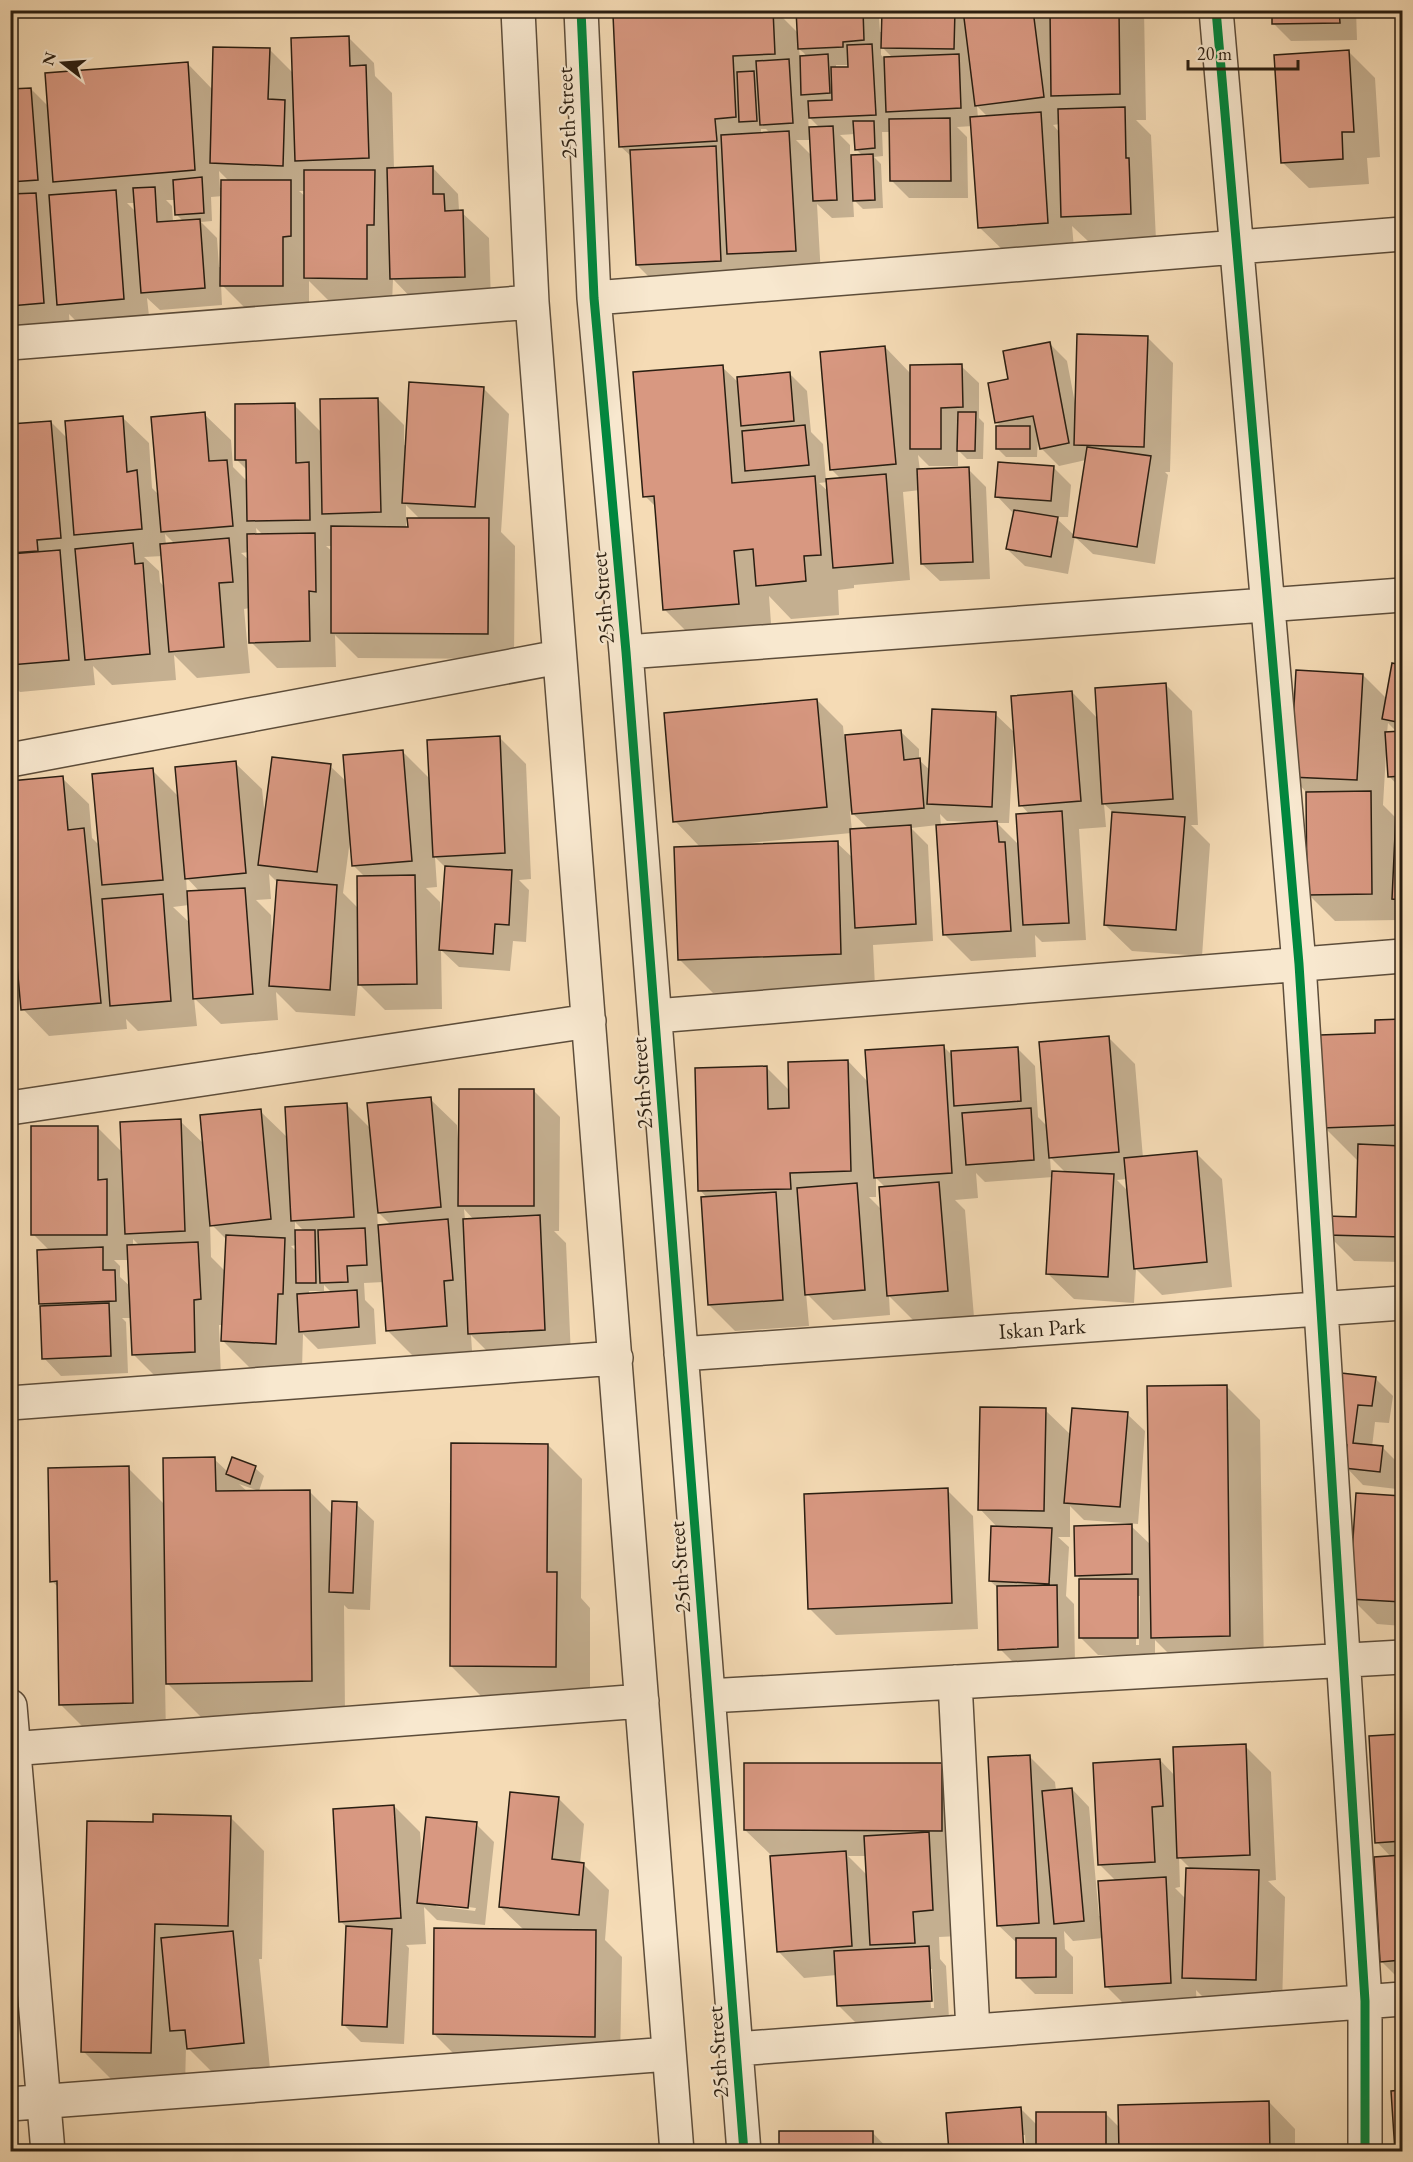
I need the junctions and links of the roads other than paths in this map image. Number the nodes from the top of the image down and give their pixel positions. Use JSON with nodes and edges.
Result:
{"nodes":[{"id":1,"x":518,"y":10,"type":"edge"},
{"id":2,"x":581,"y":10,"type":"edge"},
{"id":3,"x":1216,"y":10,"type":"edge"},
{"id":4,"x":1402,"y":234,"type":"edge"},
{"id":5,"x":1237,"y":247,"type":"junction"},
{"id":6,"x":594,"y":298,"type":"junction"},
{"id":7,"x":532,"y":302,"type":"junction"},
{"id":8,"x":10,"y":343,"type":"edge"},
{"id":9,"x":1402,"y":596,"type":"edge"},
{"id":10,"x":1268,"y":605,"type":"junction"},
{"id":11,"x":626,"y":652,"type":"junction"},
{"id":12,"x":559,"y":657,"type":"junction"},
{"id":13,"x":10,"y":760,"type":"edge"},
{"id":14,"x":1402,"y":956,"type":"edge"},
{"id":15,"x":1299,"y":964,"type":"junction"},
{"id":16,"x":655,"y":1016,"type":"junction"},
{"id":17,"x":589,"y":1021,"type":"junction"},
{"id":18,"x":10,"y":1108,"type":"edge"},
{"id":19,"x":1402,"y":1303,"type":"edge"},
{"id":20,"x":1320,"y":1308,"type":"junction"},
{"id":21,"x":681,"y":1354,"type":"junction"},
{"id":22,"x":616,"y":1358,"type":"junction"},
{"id":23,"x":10,"y":1403,"type":"edge"},
{"id":24,"x":1402,"y":1657,"type":"edge"},
{"id":25,"x":1344,"y":1661,"type":"junction"},
{"id":26,"x":955,"y":1682,"type":"junction"},
{"id":27,"x":708,"y":1696,"type":"junction"},
{"id":28,"x":642,"y":1701,"type":"junction"},
{"id":29,"x":10,"y":1706,"type":"edge"},
{"id":30,"x":12,"y":1749,"type":"edge"},
{"id":31,"x":1402,"y":1999,"type":"edge"},
{"id":32,"x":1365,"y":2001,"type":"junction"},
{"id":33,"x":973,"y":2031,"type":"junction"},
{"id":34,"x":736,"y":2049,"type":"junction"},
{"id":35,"x":669,"y":2054,"type":"junction"},
{"id":36,"x":45,"y":2101,"type":"junction"},
{"id":37,"x":10,"y":2104,"type":"edge"},
{"id":38,"x":48,"y":2151,"type":"edge"},
{"id":39,"x":677,"y":2151,"type":"edge"},
{"id":40,"x":744,"y":2151,"type":"edge"},
{"id":41,"x":1365,"y":2151,"type":"edge"}],
"edges":[{"from":1,"to":7,"type":"street","name":"25th Street"},
{"from":2,"to":6,"type":"street","name":"25th Street"},
{"from":3,"to":5,"type":"street"},
{"from":4,"to":5,"type":"street"},
{"from":5,"to":6,"type":"street"},
{"from":5,"to":10,"type":"street"},
{"from":6,"to":11,"type":"street","name":"25th Street"},
{"from":7,"to":8,"type":"street"},
{"from":7,"to":12,"type":"street","name":"25th Street"},
{"from":9,"to":10,"type":"street"},
{"from":10,"to":11,"type":"street"},
{"from":10,"to":15,"type":"street"},
{"from":11,"to":16,"type":"street","name":"25th Street"},
{"from":12,"to":13,"type":"street"},
{"from":12,"to":17,"type":"street","name":"25th Street"},
{"from":14,"to":15,"type":"street"},
{"from":15,"to":16,"type":"street"},
{"from":15,"to":20,"type":"street"},
{"from":16,"to":21,"type":"street","name":"25th Street"},
{"from":17,"to":18,"type":"street"},
{"from":17,"to":22,"type":"street","name":"25th Street"},
{"from":19,"to":20,"type":"street","name":"Iskan Park"},
{"from":20,"to":21,"type":"street","name":"Iskan Park"},
{"from":20,"to":25,"type":"street"},
{"from":21,"to":27,"type":"street","name":"25th Street"},
{"from":22,"to":23,"type":"street"},
{"from":22,"to":28,"type":"street","name":"25th Street"},
{"from":24,"to":25,"type":"street"},
{"from":25,"to":26,"type":"street"},
{"from":25,"to":32,"type":"street"},
{"from":26,"to":27,"type":"street"},
{"from":26,"to":33,"type":"street"},
{"from":27,"to":34,"type":"street","name":"25th Street"},
{"from":28,"to":30,"type":"street"},
{"from":28,"to":35,"type":"street","name":"25th Street"},
{"from":29,"to":30,"type":"street"},
{"from":30,"to":36,"type":"street"},
{"from":31,"to":32,"type":"street"},
{"from":32,"to":33,"type":"street"},
{"from":32,"to":41,"type":"street"},
{"from":33,"to":34,"type":"street"},
{"from":34,"to":40,"type":"street","name":"25th Street"},
{"from":35,"to":36,"type":"street"},
{"from":35,"to":39,"type":"street","name":"25th Street"},
{"from":36,"to":37,"type":"street"},
{"from":36,"to":38,"type":"street"}]}
